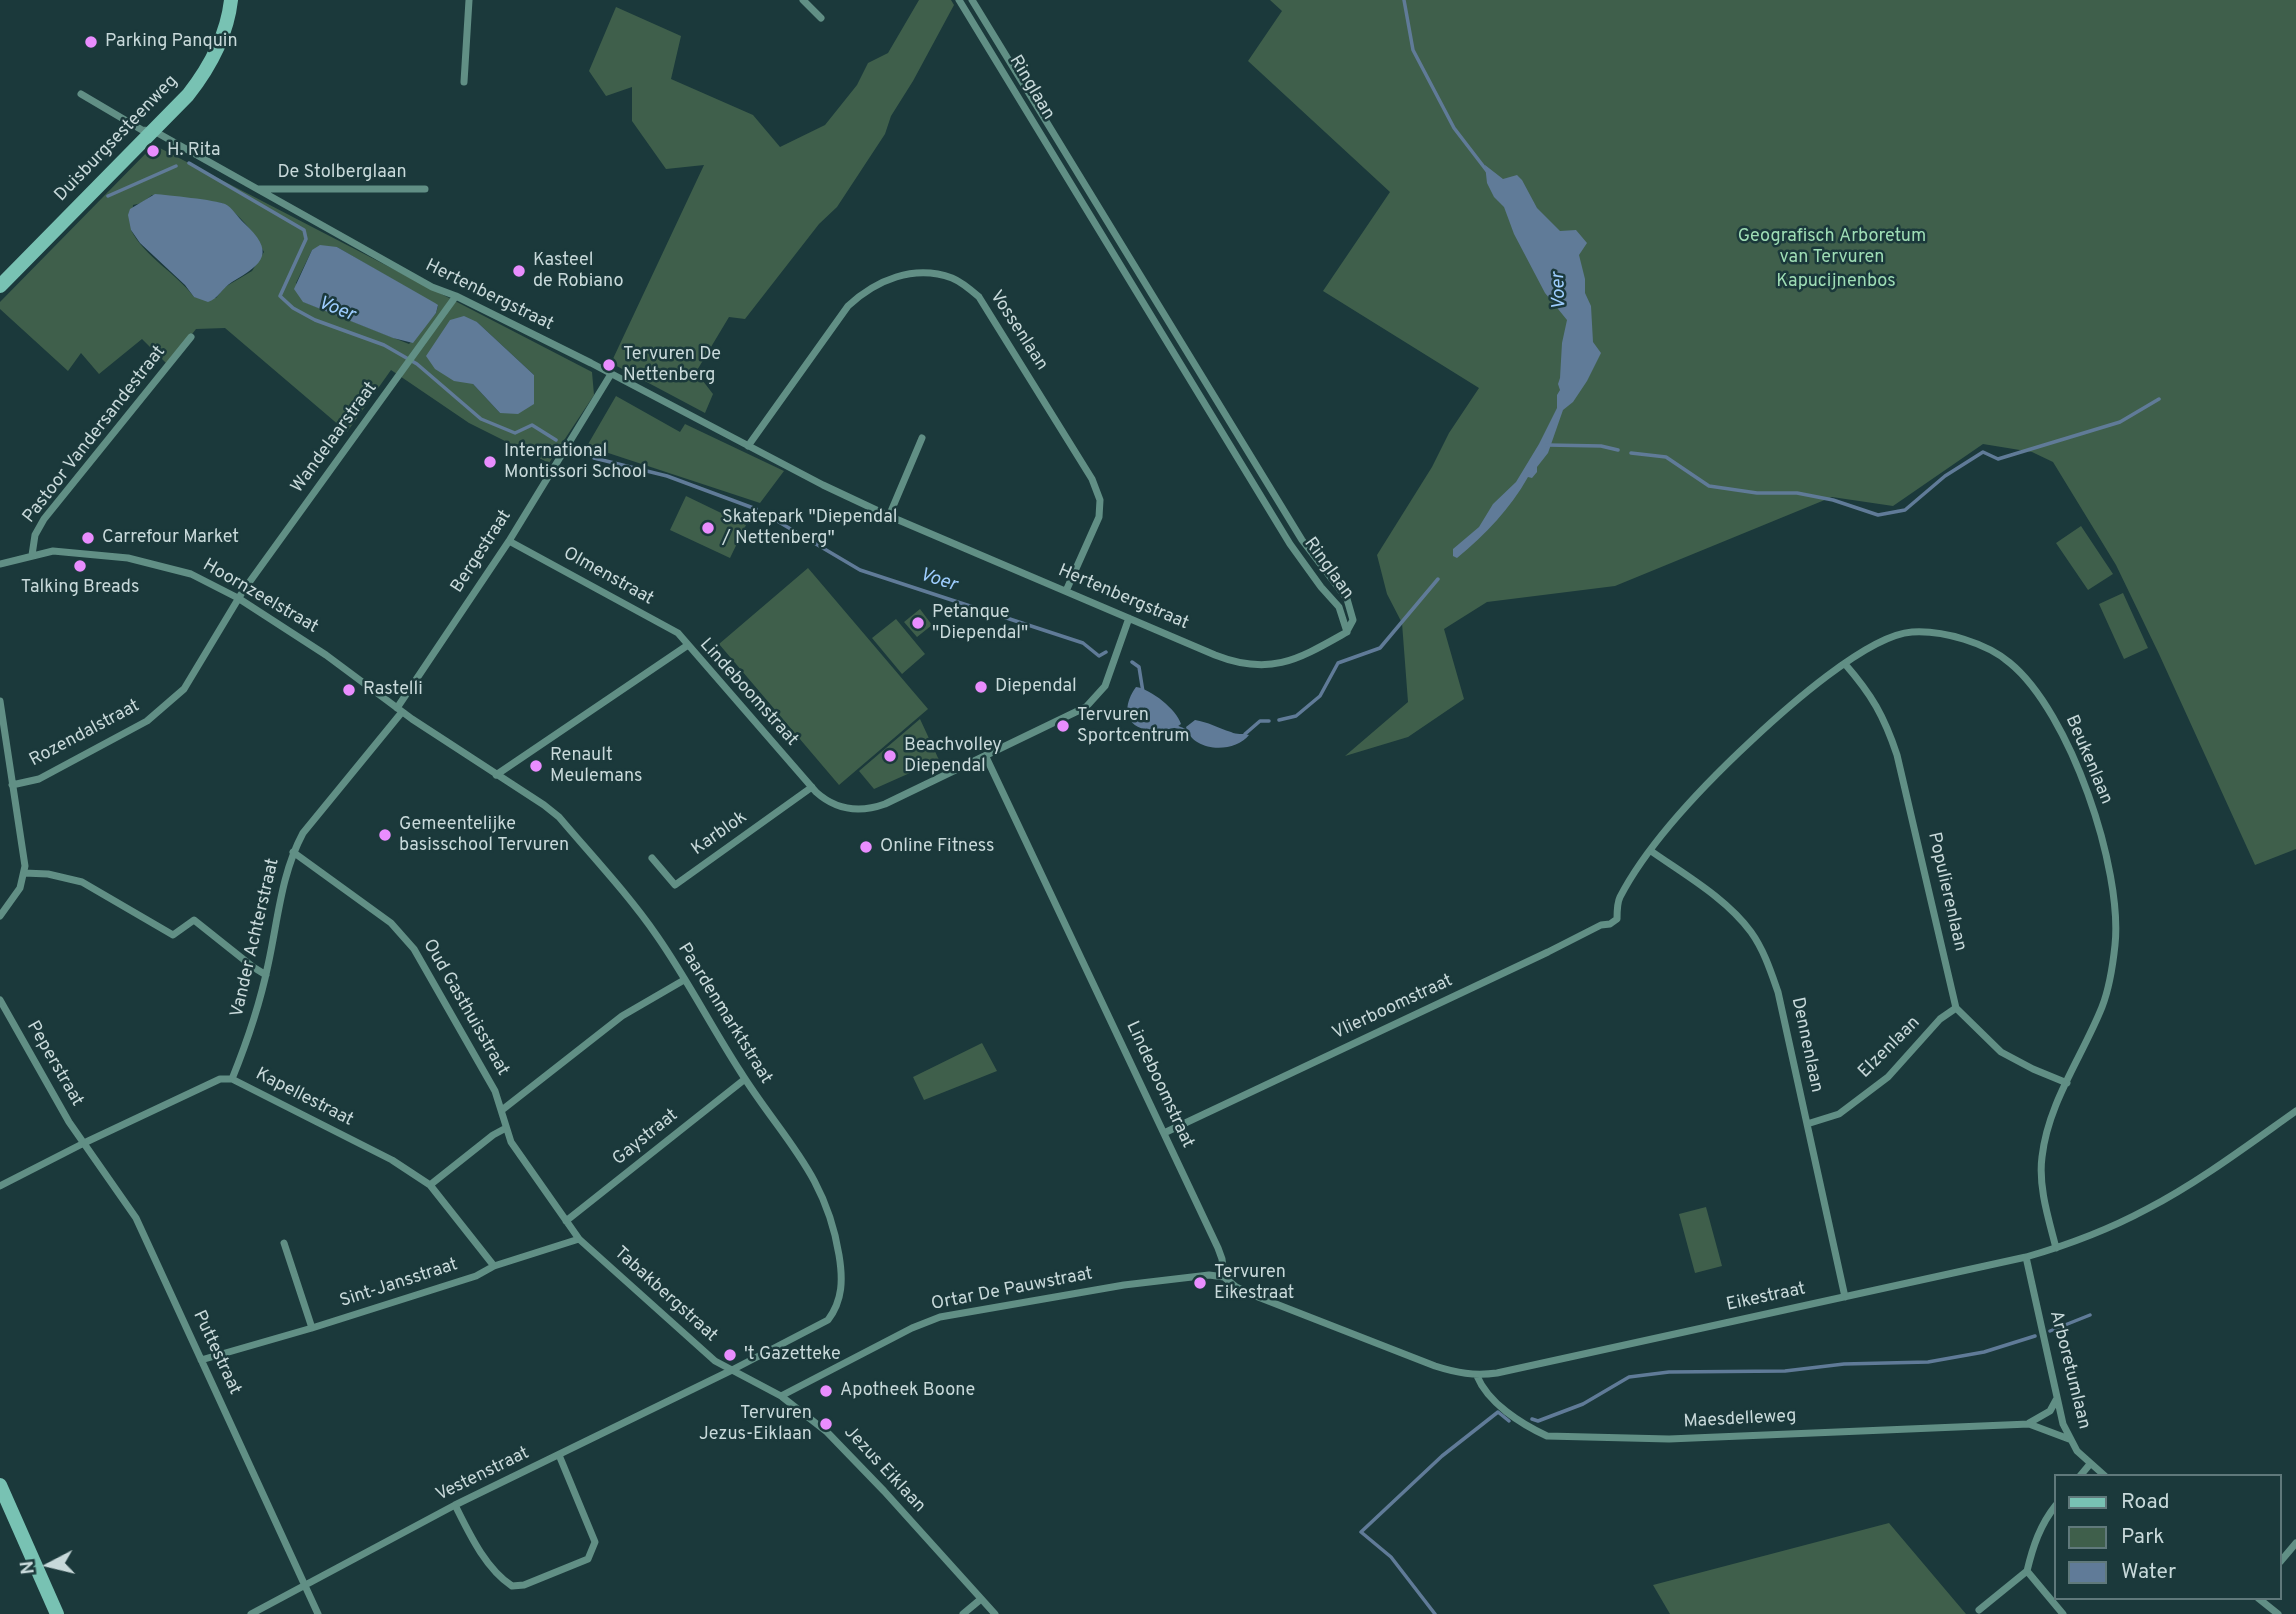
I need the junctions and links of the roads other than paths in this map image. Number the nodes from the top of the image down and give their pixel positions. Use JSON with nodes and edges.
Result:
{"nodes":[{"id":1,"x":232,"y":0,"type":"edge"},
{"id":2,"x":469,"y":0,"type":"edge"},
{"id":3,"x":803,"y":0,"type":"edge"},
{"id":4,"x":958,"y":0,"type":"edge"},
{"id":5,"x":972,"y":0,"type":"edge"},
{"id":6,"x":821,"y":18,"type":"dead end"},
{"id":7,"x":464,"y":82,"type":"dead end"},
{"id":8,"x":81,"y":94,"type":"dead end"},
{"id":9,"x":154,"y":131,"type":"junction"},
{"id":10,"x":425,"y":189,"type":"dead end"},
{"id":11,"x":258,"y":190,"type":"junction"},
{"id":12,"x":0,"y":286,"type":"edge"},
{"id":13,"x":456,"y":296,"type":"junction"},
{"id":14,"x":191,"y":337,"type":"dead end"},
{"id":15,"x":611,"y":374,"type":"junction"},
{"id":16,"x":922,"y":438,"type":"dead end"},
{"id":17,"x":748,"y":446,"type":"junction"},
{"id":18,"x":889,"y":516,"type":"junction"},
{"id":19,"x":509,"y":541,"type":"junction"},
{"id":20,"x":32,"y":555,"type":"junction"},
{"id":21,"x":0,"y":564,"type":"edge"},
{"id":22,"x":1066,"y":591,"type":"junction"},
{"id":23,"x":238,"y":598,"type":"junction"},
{"id":24,"x":1129,"y":618,"type":"junction"},
{"id":25,"x":1347,"y":632,"type":"junction"},
{"id":26,"x":688,"y":645,"type":"junction"},
{"id":27,"x":1844,"y":664,"type":"junction"},
{"id":28,"x":0,"y":701,"type":"edge"},
{"id":29,"x":400,"y":710,"type":"junction"},
{"id":30,"x":3,"y":748,"type":"edge"},
{"id":31,"x":986,"y":757,"type":"junction"},
{"id":32,"x":496,"y":775,"type":"junction"},
{"id":33,"x":12,"y":785,"type":"junction"},
{"id":34,"x":812,"y":788,"type":"junction"},
{"id":35,"x":1651,"y":851,"type":"junction"},
{"id":36,"x":293,"y":852,"type":"junction"},
{"id":37,"x":652,"y":858,"type":"dead end"},
{"id":38,"x":24,"y":873,"type":"junction"},
{"id":39,"x":1619,"y":899,"type":"joint"},
{"id":40,"x":0,"y":916,"type":"edge"},
{"id":41,"x":266,"y":975,"type":"junction"},
{"id":42,"x":684,"y":980,"type":"junction"},
{"id":43,"x":0,"y":1002,"type":"edge"},
{"id":44,"x":1956,"y":1008,"type":"junction"},
{"id":45,"x":232,"y":1079,"type":"junction"},
{"id":46,"x":745,"y":1079,"type":"junction"},
{"id":47,"x":2067,"y":1083,"type":"junction"},
{"id":48,"x":502,"y":1110,"type":"junction"},
{"id":49,"x":2296,"y":1111,"type":"edge"},
{"id":50,"x":1807,"y":1124,"type":"junction"},
{"id":51,"x":506,"y":1128,"type":"junction"},
{"id":52,"x":1164,"y":1133,"type":"junction"},
{"id":53,"x":84,"y":1143,"type":"junction"},
{"id":54,"x":430,"y":1185,"type":"junction"},
{"id":55,"x":0,"y":1186,"type":"edge"},
{"id":56,"x":566,"y":1221,"type":"junction"},
{"id":57,"x":579,"y":1239,"type":"junction"},
{"id":58,"x":284,"y":1243,"type":"dead end"},
{"id":59,"x":2056,"y":1248,"type":"junction"},
{"id":60,"x":2026,"y":1258,"type":"junction"},
{"id":61,"x":494,"y":1266,"type":"junction"},
{"id":62,"x":1224,"y":1277,"type":"junction"},
{"id":63,"x":1845,"y":1297,"type":"junction"},
{"id":64,"x":312,"y":1328,"type":"junction"},
{"id":65,"x":201,"y":1360,"type":"junction"},
{"id":66,"x":732,"y":1370,"type":"junction"},
{"id":67,"x":1477,"y":1376,"type":"junction"},
{"id":68,"x":781,"y":1396,"type":"junction"},
{"id":69,"x":2056,"y":1400,"type":"junction"},
{"id":70,"x":2029,"y":1423,"type":"junction"},
{"id":71,"x":2069,"y":1439,"type":"junction"},
{"id":72,"x":559,"y":1455,"type":"junction"},
{"id":73,"x":2090,"y":1464,"type":"junction"},
{"id":74,"x":2082,"y":1474,"type":"edge"},
{"id":75,"x":2102,"y":1474,"type":"edge"},
{"id":76,"x":0,"y":1485,"type":"edge"},
{"id":77,"x":455,"y":1505,"type":"junction"},
{"id":78,"x":2054,"y":1507,"type":"edge"},
{"id":79,"x":2296,"y":1543,"type":"edge"},
{"id":80,"x":2282,"y":1560,"type":"edge"},
{"id":81,"x":2027,"y":1571,"type":"junction"},
{"id":82,"x":305,"y":1585,"type":"junction"},
{"id":83,"x":981,"y":1599,"type":"junction"},
{"id":84,"x":2260,"y":1600,"type":"edge"},
{"id":85,"x":1979,"y":1610,"type":"dead end"},
{"id":86,"x":57,"y":1614,"type":"edge"},
{"id":87,"x":251,"y":1614,"type":"edge"},
{"id":88,"x":318,"y":1614,"type":"edge"},
{"id":89,"x":963,"y":1614,"type":"edge"},
{"id":90,"x":995,"y":1614,"type":"edge"},
{"id":91,"x":2063,"y":1614,"type":"edge"},
{"id":92,"x":2278,"y":1614,"type":"edge"}],
"edges":[{"from":1,"to":9,"type":"street","name":"Duisburgsesteenweg"},
{"from":2,"to":7,"type":"street"},
{"from":3,"to":6,"type":"street"},
{"from":4,"to":25,"type":"street","name":"Ringlaan"},
{"from":5,"to":25,"type":"street","name":"Ringlaan"},
{"from":8,"to":9,"type":"street","name":"Hertenbergstraat"},
{"from":9,"to":11,"type":"street","name":"Hertenbergstraat"},
{"from":9,"to":12,"type":"street","name":"Duisburgsesteenweg"},
{"from":10,"to":11,"type":"street","name":"De Stolberglaan"},
{"from":11,"to":13,"type":"street","name":"Hertenbergstraat"},
{"from":13,"to":15,"type":"street","name":"Hertenbergstraat"},
{"from":13,"to":23,"type":"street","name":"Wandelaarstraat"},
{"from":14,"to":20,"type":"street","name":"Pastoor Vandersandestraat"},
{"from":15,"to":17,"type":"street","name":"Hertenbergstraat"},
{"from":15,"to":19,"type":"street","name":"Bergestraat"},
{"from":16,"to":18,"type":"street"},
{"from":17,"to":18,"type":"street","name":"Hertenbergstraat"},
{"from":17,"to":22,"type":"street","name":"Vossenlaan"},
{"from":18,"to":22,"type":"street","name":"Hertenbergstraat"},
{"from":19,"to":26,"type":"street","name":"Olmenstraat"},
{"from":19,"to":29,"type":"street","name":"Bergestraat"},
{"from":20,"to":21,"type":"street","name":"Hoornzeelstraat"},
{"from":20,"to":23,"type":"street","name":"Hoornzeelstraat"},
{"from":22,"to":24,"type":"street","name":"Hertenbergstraat"},
{"from":23,"to":29,"type":"street","name":"Hoornzeelstraat"},
{"from":23,"to":33,"type":"street","name":"Rozendalstraat"},
{"from":24,"to":25,"type":"street","name":"Hertenbergstraat"},
{"from":24,"to":31,"type":"street","name":"Lindeboomstraat"},
{"from":26,"to":32,"type":"street","name":"Lindeboomstraat"},
{"from":26,"to":34,"type":"street","name":"Lindeboomstraat"},
{"from":27,"to":35,"type":"street","name":"Beukenlaan"},
{"from":27,"to":44,"type":"street","name":"Populierenlaan"},
{"from":27,"to":47,"type":"street","name":"Beukenlaan"},
{"from":28,"to":30,"type":"street"},
{"from":29,"to":32,"type":"street","name":"Paardenmarktstraat"},
{"from":29,"to":36,"type":"street","name":"Vander Achterstraat"},
{"from":30,"to":33,"type":"street"},
{"from":31,"to":34,"type":"street","name":"Lindeboomstraat"},
{"from":31,"to":52,"type":"street","name":"Lindeboomstraat"},
{"from":32,"to":42,"type":"street","name":"Paardenmarktstraat"},
{"from":33,"to":38,"type":"street"},
{"from":34,"to":37,"type":"street","name":"Karblok"},
{"from":35,"to":39,"type":"street","name":"Beukenlaan"},
{"from":35,"to":50,"type":"street","name":"Dennenlaan"},
{"from":36,"to":41,"type":"street","name":"Vander Achterstraat"},
{"from":36,"to":48,"type":"street","name":"Oud Gasthuisstraat"},
{"from":38,"to":40,"type":"street"},
{"from":38,"to":41,"type":"street"},
{"from":39,"to":52,"type":"street","name":"Vlierboomstraat"},
{"from":41,"to":45,"type":"street","name":"Vander Achterstraat"},
{"from":42,"to":46,"type":"street","name":"Paardenmarktstraat"},
{"from":42,"to":48,"type":"street"},
{"from":43,"to":53,"type":"street","name":"Peperstraat"},
{"from":44,"to":47,"type":"street"},
{"from":44,"to":50,"type":"street","name":"Elzenlaan"},
{"from":45,"to":53,"type":"street","name":"Kapellestraat"},
{"from":45,"to":54,"type":"street","name":"Kapellestraat"},
{"from":46,"to":56,"type":"street","name":"Gaystraat"},
{"from":46,"to":66,"type":"street","name":"Paardenmarktstraat"},
{"from":47,"to":59,"type":"street","name":"Beukenlaan"},
{"from":48,"to":51,"type":"street"},
{"from":49,"to":59,"type":"street","name":"Eikestraat"},
{"from":50,"to":63,"type":"street","name":"Dennenlaan"},
{"from":51,"to":54,"type":"street"},
{"from":51,"to":56,"type":"street"},
{"from":52,"to":62,"type":"street","name":"Lindeboomstraat"},
{"from":53,"to":55,"type":"street","name":"Kapellestraat"},
{"from":53,"to":65,"type":"street","name":"Puttestraat"},
{"from":54,"to":61,"type":"street","name":"Kapellestraat"},
{"from":56,"to":57,"type":"street"},
{"from":57,"to":61,"type":"street"},
{"from":57,"to":66,"type":"street","name":"Tabakbergstraat"},
{"from":58,"to":64,"type":"street"},
{"from":59,"to":60,"type":"street","name":"Eikestraat"},
{"from":60,"to":63,"type":"street","name":"Eikestraat"},
{"from":60,"to":69,"type":"street","name":"Arboretumlaan"},
{"from":61,"to":64,"type":"street","name":"Sint-Jansstraat"},
{"from":62,"to":67,"type":"street","name":"Eikestraat"},
{"from":62,"to":68,"type":"street","name":"Ortar De Pauwstraat"},
{"from":63,"to":67,"type":"street","name":"Eikestraat"},
{"from":64,"to":65,"type":"street","name":"Sint-Jansstraat"},
{"from":65,"to":82,"type":"street","name":"Puttestraat"},
{"from":66,"to":68,"type":"street","name":"Jezus Eiklaan"},
{"from":66,"to":72,"type":"street","name":"Vestenstraat"},
{"from":67,"to":70,"type":"street","name":"Maesdelleweg"},
{"from":68,"to":83,"type":"street","name":"Jezus Eiklaan"},
{"from":69,"to":70,"type":"street"},
{"from":69,"to":71,"type":"street","name":"Arboretumlaan"},
{"from":70,"to":71,"type":"street","name":"Maesdelleweg"},
{"from":71,"to":73,"type":"street","name":"Arboretumlaan"},
{"from":72,"to":77,"type":"street","name":"Vestenstraat"},
{"from":72,"to":77,"type":"street"},
{"from":73,"to":74,"type":"street"},
{"from":73,"to":75,"type":"street","name":"Arboretumlaan"},
{"from":76,"to":86,"type":"street"},
{"from":77,"to":82,"type":"street","name":"Vestenstraat"},
{"from":78,"to":81,"type":"street"},
{"from":79,"to":80,"type":"street"},
{"from":81,"to":85,"type":"street"},
{"from":81,"to":91,"type":"street"},
{"from":82,"to":87,"type":"street","name":"Vestenstraat"},
{"from":82,"to":88,"type":"street","name":"Puttestraat"},
{"from":83,"to":89,"type":"street"},
{"from":83,"to":90,"type":"street","name":"Jezus Eiklaan"},
{"from":84,"to":92,"type":"street"}]}
